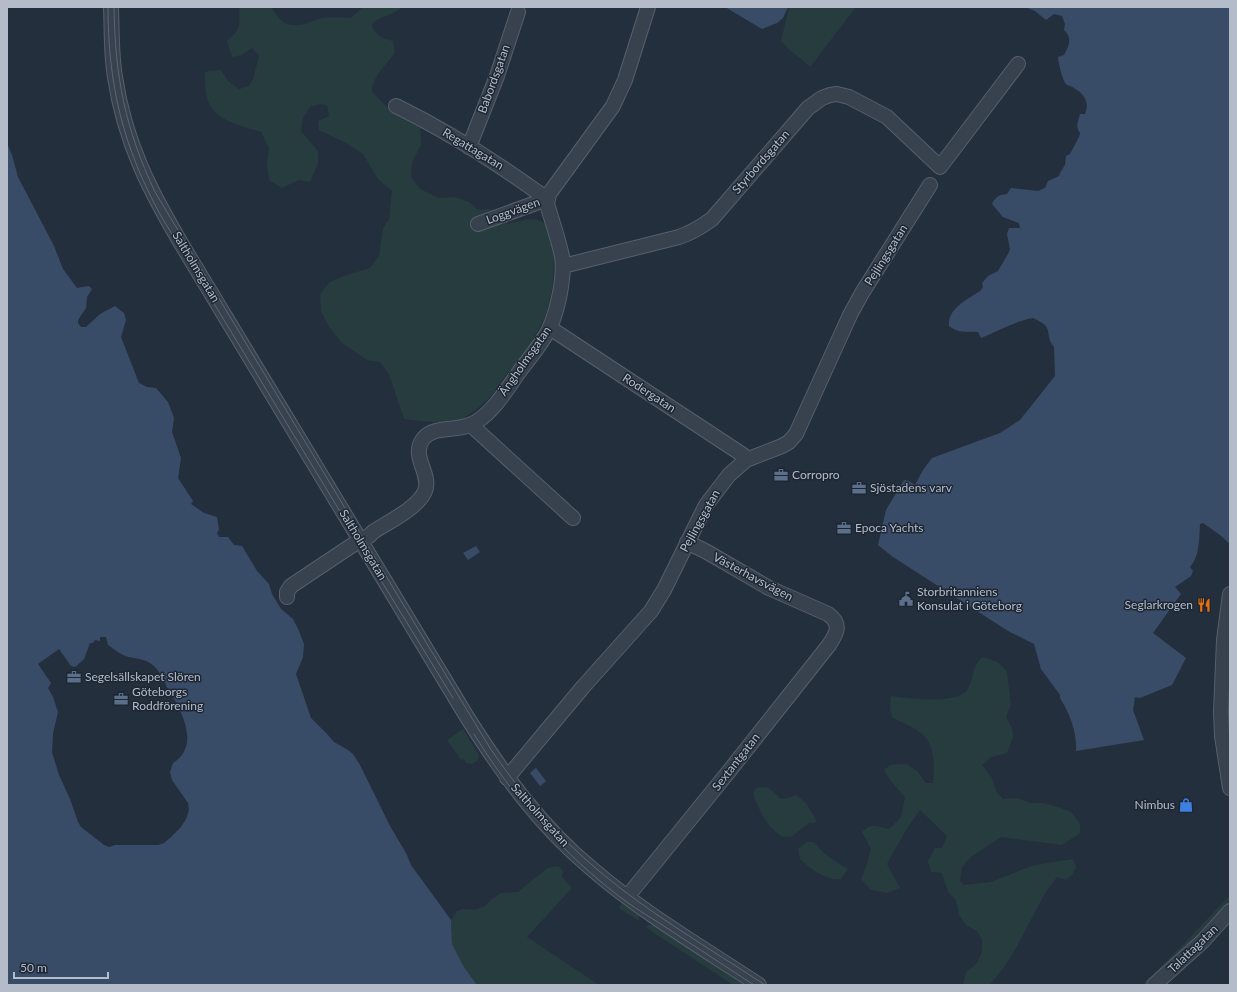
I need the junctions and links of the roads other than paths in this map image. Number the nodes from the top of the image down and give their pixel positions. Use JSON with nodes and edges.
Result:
{"nodes":[{"id":1,"x":111,"y":7,"type":"edge"},
{"id":2,"x":648,"y":7,"type":"edge"},
{"id":3,"x":518,"y":12,"type":"dead end"},
{"id":4,"x":1018,"y":64,"type":"dead end"},
{"id":5,"x":396,"y":106,"type":"dead end"},
{"id":6,"x":469,"y":147,"type":"junction"},
{"id":7,"x":930,"y":185,"type":"dead end"},
{"id":8,"x":547,"y":199,"type":"junction"},
{"id":9,"x":478,"y":224,"type":"dead end"},
{"id":10,"x":563,"y":266,"type":"junction"},
{"id":11,"x":550,"y":328,"type":"junction"},
{"id":12,"x":471,"y":425,"type":"junction"},
{"id":13,"x":746,"y":460,"type":"junction"},
{"id":14,"x":573,"y":518,"type":"dead end"},
{"id":15,"x":360,"y":540,"type":"junction"},
{"id":16,"x":687,"y":542,"type":"junction"},
{"id":17,"x":1230,"y":594,"type":"edge"},
{"id":18,"x":288,"y":597,"type":"dead end"},
{"id":19,"x":837,"y":624,"type":"joint"},
{"id":20,"x":507,"y":778,"type":"junction"},
{"id":21,"x":1230,"y":788,"type":"edge"},
{"id":22,"x":627,"y":897,"type":"junction"},
{"id":23,"x":1230,"y":911,"type":"edge"},
{"id":24,"x":760,"y":985,"type":"edge"},
{"id":25,"x":1154,"y":985,"type":"edge"}],
"edges":[{"from":1,"to":15,"type":"street","name":"Saltholmsgatan"},
{"from":2,"to":8,"type":"street"},
{"from":3,"to":6,"type":"street","name":"Babordsgatan"},
{"from":4,"to":10,"type":"street","name":"Styrbordsgatan"},
{"from":5,"to":6,"type":"street","name":"Regattagatan"},
{"from":6,"to":8,"type":"street","name":"Regattagatan"},
{"from":7,"to":13,"type":"street","name":"Pejlingsgatan"},
{"from":8,"to":9,"type":"street","name":"Loggvägen"},
{"from":8,"to":10,"type":"street","name":"Ängholmsgatan"},
{"from":10,"to":11,"type":"street","name":"Ängholmsgatan"},
{"from":11,"to":12,"type":"street","name":"Ängholmsgatan"},
{"from":11,"to":13,"type":"street","name":"Rodergatan"},
{"from":12,"to":14,"type":"street"},
{"from":12,"to":15,"type":"street","name":"Ängholmsgatan"},
{"from":13,"to":16,"type":"street","name":"Pejlingsgatan"},
{"from":15,"to":18,"type":"street","name":"Ängholmsgatan"},
{"from":15,"to":20,"type":"street","name":"Saltholmsgatan"},
{"from":16,"to":19,"type":"street","name":"Västerhavsvägen"},
{"from":16,"to":20,"type":"street","name":"Pejlingsgatan"},
{"from":17,"to":21,"type":"street"},
{"from":19,"to":22,"type":"street","name":"Sextantgatan"},
{"from":20,"to":22,"type":"street","name":"Saltholmsgatan"},
{"from":22,"to":24,"type":"street","name":"Saltholmsgatan"},
{"from":23,"to":25,"type":"street","name":"Talattagatan"}]}
